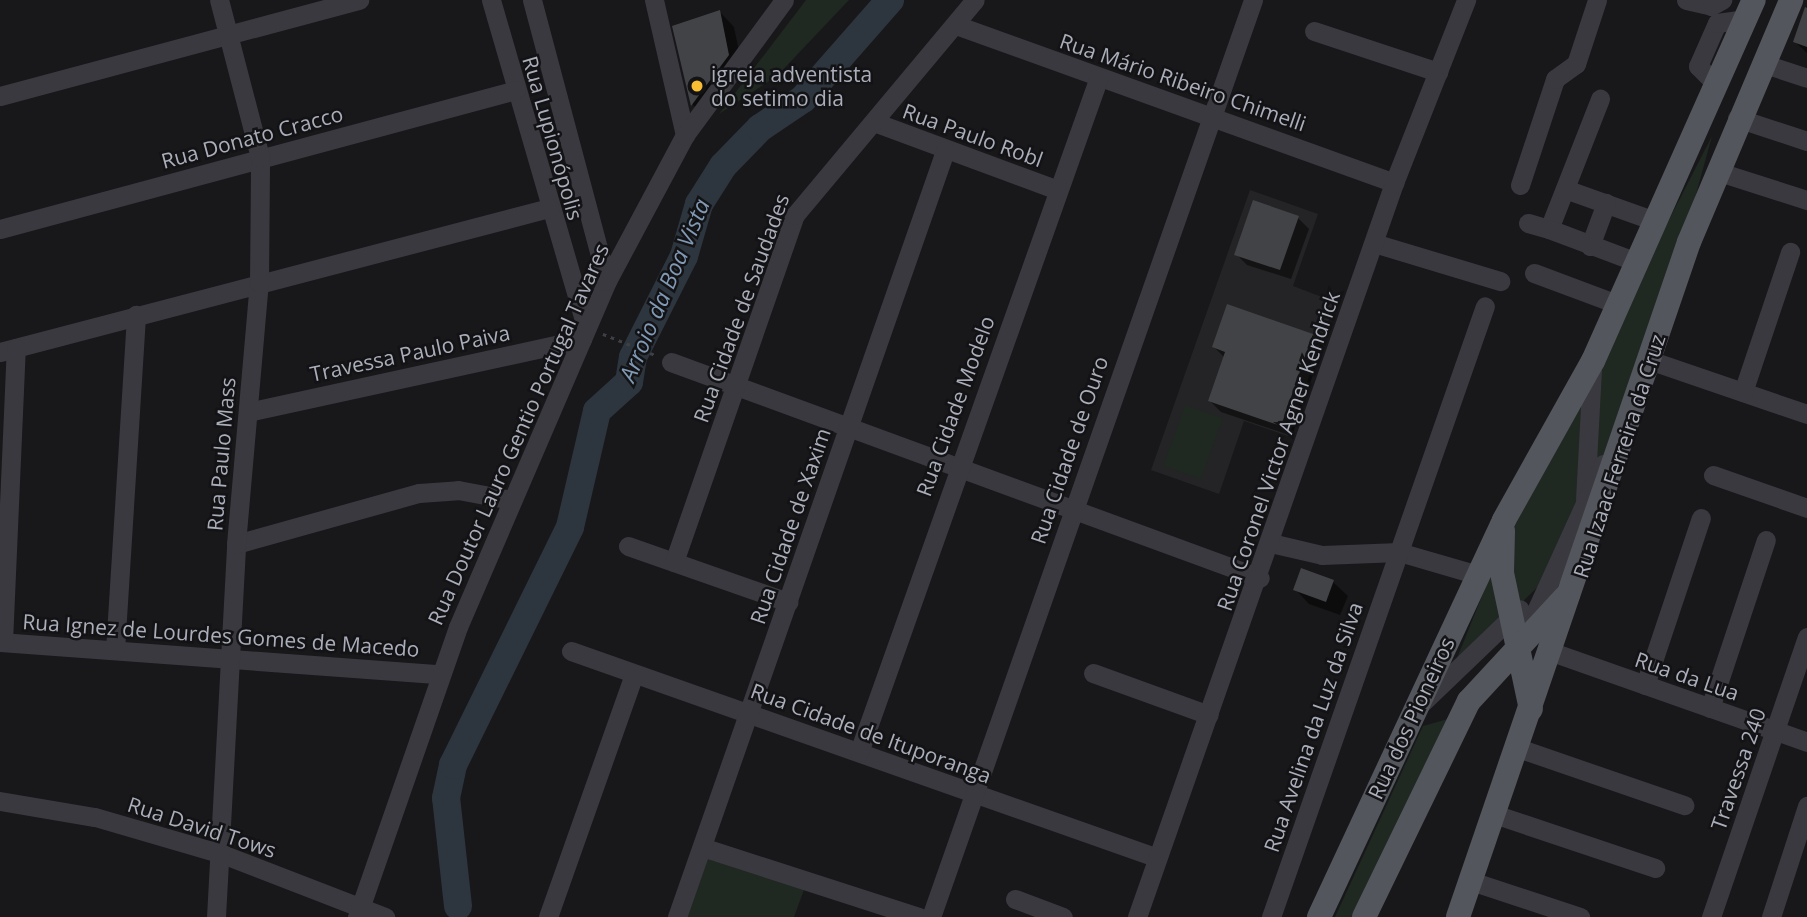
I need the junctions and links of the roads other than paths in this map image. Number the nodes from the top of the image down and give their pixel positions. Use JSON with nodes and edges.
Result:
{"nodes":[{"id":1,"x":219,"y":0,"type":"edge"},
{"id":2,"x":359,"y":0,"type":"edge"},
{"id":3,"x":491,"y":0,"type":"edge"},
{"id":4,"x":533,"y":0,"type":"edge"},
{"id":5,"x":654,"y":0,"type":"edge"},
{"id":6,"x":975,"y":0,"type":"edge"},
{"id":7,"x":1253,"y":0,"type":"edge"},
{"id":8,"x":1466,"y":0,"type":"edge"},
{"id":9,"x":1597,"y":0,"type":"edge"},
{"id":10,"x":1686,"y":0,"type":"edge"},
{"id":11,"x":1722,"y":0,"type":"edge"},
{"id":12,"x":1791,"y":0,"type":"edge"},
{"id":13,"x":779,"y":3,"type":"edge"},
{"id":14,"x":1750,"y":9,"type":"edge"},
{"id":15,"x":956,"y":25,"type":"junction"},
{"id":16,"x":1314,"y":31,"type":"dead end"},
{"id":17,"x":229,"y":35,"type":"junction"},
{"id":18,"x":1762,"y":62,"type":"junction"},
{"id":19,"x":1438,"y":72,"type":"junction"},
{"id":20,"x":1098,"y":77,"type":"junction"},
{"id":21,"x":1807,"y":78,"type":"edge"},
{"id":22,"x":516,"y":90,"type":"junction"},
{"id":23,"x":0,"y":96,"type":"edge"},
{"id":24,"x":1600,"y":99,"type":"dead end"},
{"id":25,"x":1211,"y":113,"type":"junction"},
{"id":26,"x":1737,"y":118,"type":"junction"},
{"id":27,"x":874,"y":122,"type":"junction"},
{"id":28,"x":685,"y":135,"type":"junction"},
{"id":29,"x":1807,"y":141,"type":"edge"},
{"id":30,"x":945,"y":150,"type":"junction"},
{"id":31,"x":260,"y":157,"type":"junction"},
{"id":32,"x":1716,"y":171,"type":"junction"},
{"id":33,"x":1394,"y":183,"type":"junction"},
{"id":34,"x":1520,"y":185,"type":"dead end"},
{"id":35,"x":1564,"y":189,"type":"junction"},
{"id":36,"x":1058,"y":190,"type":"junction"},
{"id":37,"x":1807,"y":200,"type":"edge"},
{"id":38,"x":1606,"y":204,"type":"junction"},
{"id":39,"x":549,"y":208,"type":"junction"},
{"id":40,"x":1655,"y":221,"type":"junction"},
{"id":41,"x":1528,"y":223,"type":"dead end"},
{"id":42,"x":0,"y":229,"type":"edge"},
{"id":43,"x":1549,"y":229,"type":"junction"},
{"id":44,"x":1374,"y":243,"type":"junction"},
{"id":45,"x":1590,"y":246,"type":"junction"},
{"id":46,"x":1790,"y":252,"type":"dead end"},
{"id":47,"x":1637,"y":262,"type":"junction"},
{"id":48,"x":1534,"y":273,"type":"dead end"},
{"id":49,"x":607,"y":281,"type":"junction"},
{"id":50,"x":1500,"y":281,"type":"dead end"},
{"id":51,"x":259,"y":282,"type":"junction"},
{"id":52,"x":1617,"y":304,"type":"junction"},
{"id":53,"x":1485,"y":306,"type":"dead end"},
{"id":54,"x":136,"y":315,"type":"junction"},
{"id":55,"x":584,"y":333,"type":"junction"},
{"id":56,"x":8,"y":350,"type":"edge"},
{"id":57,"x":666,"y":360,"type":"road end"},
{"id":58,"x":1593,"y":360,"type":"junction"},
{"id":59,"x":1652,"y":361,"type":"junction"},
{"id":60,"x":736,"y":389,"type":"junction"},
{"id":61,"x":1743,"y":392,"type":"junction"},
{"id":62,"x":248,"y":412,"type":"junction"},
{"id":63,"x":1807,"y":414,"type":"edge"},
{"id":64,"x":849,"y":428,"type":"junction"},
{"id":65,"x":957,"y":468,"type":"junction"},
{"id":66,"x":1713,"y":475,"type":"dead end"},
{"id":67,"x":512,"y":500,"type":"junction"},
{"id":68,"x":1585,"y":503,"type":"junction"},
{"id":69,"x":1807,"y":508,"type":"edge"},
{"id":70,"x":1073,"y":509,"type":"junction"},
{"id":71,"x":1700,"y":518,"type":"dead end"},
{"id":72,"x":1504,"y":520,"type":"junction"},
{"id":73,"x":1766,"y":540,"type":"dead end"},
{"id":74,"x":1271,"y":543,"type":"junction"},
{"id":75,"x":236,"y":544,"type":"junction"},
{"id":76,"x":628,"y":546,"type":"dead end"},
{"id":77,"x":1399,"y":552,"type":"junction"},
{"id":78,"x":674,"y":562,"type":"junction"},
{"id":79,"x":1478,"y":575,"type":"junction"},
{"id":80,"x":1260,"y":578,"type":"junction"},
{"id":81,"x":1546,"y":585,"type":"junction"},
{"id":82,"x":1576,"y":586,"type":"junction"},
{"id":83,"x":788,"y":602,"type":"junction"},
{"id":84,"x":1512,"y":617,"type":"junction"},
{"id":85,"x":1807,"y":636,"type":"edge"},
{"id":86,"x":2,"y":642,"type":"edge"},
{"id":87,"x":1521,"y":644,"type":"junction"},
{"id":88,"x":115,"y":650,"type":"junction"},
{"id":89,"x":571,"y":651,"type":"dead end"},
{"id":90,"x":1552,"y":652,"type":"junction"},
{"id":91,"x":231,"y":656,"type":"junction"},
{"id":92,"x":1093,"y":673,"type":"dead end"},
{"id":93,"x":439,"y":674,"type":"junction"},
{"id":94,"x":634,"y":674,"type":"junction"},
{"id":95,"x":1645,"y":685,"type":"junction"},
{"id":96,"x":1469,"y":701,"type":"junction"},
{"id":97,"x":1710,"y":708,"type":"junction"},
{"id":98,"x":1414,"y":710,"type":"junction"},
{"id":99,"x":749,"y":713,"type":"junction"},
{"id":100,"x":1531,"y":713,"type":"junction"},
{"id":101,"x":1209,"y":715,"type":"junction"},
{"id":102,"x":1776,"y":731,"type":"junction"},
{"id":103,"x":1807,"y":742,"type":"edge"},
{"id":104,"x":1518,"y":748,"type":"junction"},
{"id":105,"x":859,"y":752,"type":"junction"},
{"id":106,"x":974,"y":794,"type":"junction"},
{"id":107,"x":0,"y":801,"type":"edge"},
{"id":108,"x":1684,"y":805,"type":"dead end"},
{"id":109,"x":1807,"y":806,"type":"edge"},
{"id":110,"x":1494,"y":814,"type":"junction"},
{"id":111,"x":702,"y":847,"type":"junction"},
{"id":112,"x":222,"y":854,"type":"junction"},
{"id":113,"x":1156,"y":857,"type":"junction"},
{"id":114,"x":1655,"y":868,"type":"dead end"},
{"id":115,"x":1471,"y":881,"type":"junction"},
{"id":116,"x":1015,"y":899,"type":"dead end"},
{"id":117,"x":358,"y":912,"type":"edge"},
{"id":118,"x":216,"y":917,"type":"edge"},
{"id":119,"x":385,"y":917,"type":"edge"},
{"id":120,"x":548,"y":917,"type":"edge"},
{"id":121,"x":677,"y":917,"type":"edge"},
{"id":122,"x":919,"y":917,"type":"edge"},
{"id":123,"x":931,"y":917,"type":"edge"},
{"id":124,"x":1063,"y":917,"type":"edge"},
{"id":125,"x":1137,"y":917,"type":"edge"},
{"id":126,"x":1270,"y":917,"type":"edge"},
{"id":127,"x":1319,"y":917,"type":"edge"},
{"id":128,"x":1364,"y":917,"type":"edge"},
{"id":129,"x":1458,"y":917,"type":"edge"},
{"id":130,"x":1580,"y":917,"type":"edge"},
{"id":131,"x":1710,"y":917,"type":"edge"},
{"id":132,"x":1771,"y":917,"type":"edge"}],
"edges":[{"from":1,"to":17,"type":"street","name":"Rua Paulo Mass"},
{"from":2,"to":17,"type":"street"},
{"from":3,"to":22,"type":"street","name":"Rua Lupionópolis"},
{"from":4,"to":49,"type":"street","name":"Rua Lupionópolis"},
{"from":5,"to":28,"type":"street"},
{"from":6,"to":15,"type":"street","name":"Rua Cidade de Saudades"},
{"from":7,"to":25,"type":"street","name":"Rua Cidade de Ouro"},
{"from":8,"to":19,"type":"street","name":"Rua Coronel Victor Agner Kendrick"},
{"from":9,"to":34,"type":"street"},
{"from":10,"to":11,"type":"street"},
{"from":12,"to":18,"type":"main road","name":"Rua Izaac Ferreira da Cruz"},
{"from":13,"to":28,"type":"street","name":"Rua Doutor Lauro Gentio Portugal Tavares"},
{"from":14,"to":40,"type":"main road"},
{"from":15,"to":20,"type":"street","name":"Rua Mário Ribeiro Chimelli"},
{"from":15,"to":27,"type":"street","name":"Rua Cidade de Saudades"},
{"from":16,"to":19,"type":"street"},
{"from":17,"to":23,"type":"street"},
{"from":17,"to":31,"type":"street","name":"Rua Paulo Mass"},
{"from":18,"to":21,"type":"street"},
{"from":18,"to":26,"type":"main road","name":"Rua Izaac Ferreira da Cruz"},
{"from":19,"to":33,"type":"street","name":"Rua Coronel Victor Agner Kendrick"},
{"from":20,"to":25,"type":"street","name":"Rua Mário Ribeiro Chimelli"},
{"from":20,"to":36,"type":"street","name":"Rua Cidade Modelo"},
{"from":22,"to":31,"type":"street","name":"Rua Donato Cracco"},
{"from":22,"to":39,"type":"street","name":"Rua Lupionópolis"},
{"from":24,"to":35,"type":"street"},
{"from":25,"to":33,"type":"street","name":"Rua Mário Ribeiro Chimelli"},
{"from":25,"to":70,"type":"street","name":"Rua Cidade de Ouro"},
{"from":26,"to":29,"type":"street"},
{"from":26,"to":32,"type":"main road","name":"Rua Izaac Ferreira da Cruz"},
{"from":27,"to":30,"type":"street","name":"Rua Paulo Robl"},
{"from":27,"to":60,"type":"street","name":"Rua Cidade de Saudades"},
{"from":28,"to":49,"type":"street","name":"Rua Doutor Lauro Gentio Portugal Tavares"},
{"from":30,"to":36,"type":"street","name":"Rua Paulo Robl"},
{"from":30,"to":64,"type":"street","name":"Rua Cidade de Xaxim"},
{"from":31,"to":42,"type":"street","name":"Rua Donato Cracco"},
{"from":31,"to":51,"type":"street","name":"Rua Paulo Mass"},
{"from":32,"to":37,"type":"street"},
{"from":32,"to":59,"type":"main road","name":"Rua Izaac Ferreira da Cruz"},
{"from":33,"to":44,"type":"street","name":"Rua Coronel Victor Agner Kendrick"},
{"from":35,"to":38,"type":"street"},
{"from":35,"to":43,"type":"street"},
{"from":36,"to":65,"type":"street","name":"Rua Cidade Modelo"},
{"from":38,"to":40,"type":"street"},
{"from":38,"to":45,"type":"street"},
{"from":39,"to":51,"type":"street"},
{"from":39,"to":55,"type":"street","name":"Rua Lupionópolis"},
{"from":40,"to":47,"type":"main road"},
{"from":41,"to":43,"type":"street"},
{"from":43,"to":45,"type":"street"},
{"from":44,"to":50,"type":"street"},
{"from":44,"to":74,"type":"street","name":"Rua Coronel Victor Agner Kendrick"},
{"from":45,"to":47,"type":"street"},
{"from":46,"to":61,"type":"street"},
{"from":47,"to":52,"type":"main road"},
{"from":48,"to":52,"type":"street"},
{"from":49,"to":55,"type":"street","name":"Rua Doutor Lauro Gentio Portugal Tavares"},
{"from":51,"to":54,"type":"street"},
{"from":51,"to":62,"type":"street","name":"Rua Paulo Mass"},
{"from":52,"to":58,"type":"main road"},
{"from":53,"to":77,"type":"street","name":"Rua Avelina da Luz da Silva"},
{"from":54,"to":56,"type":"street"},
{"from":54,"to":88,"type":"street"},
{"from":55,"to":62,"type":"street","name":"Travessa Paulo Paiva"},
{"from":55,"to":67,"type":"street","name":"Rua Doutor Lauro Gentio Portugal Tavares"},
{"from":56,"to":86,"type":"street"},
{"from":57,"to":60,"type":"street"},
{"from":58,"to":68,"type":"street"},
{"from":58,"to":72,"type":"main road"},
{"from":59,"to":61,"type":"street"},
{"from":59,"to":68,"type":"street"},
{"from":59,"to":82,"type":"main road","name":"Rua Izaac Ferreira da Cruz"},
{"from":60,"to":64,"type":"street"},
{"from":60,"to":78,"type":"street","name":"Rua Cidade de Saudades"},
{"from":61,"to":63,"type":"street"},
{"from":62,"to":75,"type":"street","name":"Rua Paulo Mass"},
{"from":64,"to":65,"type":"street"},
{"from":64,"to":83,"type":"street","name":"Rua Cidade de Xaxim"},
{"from":65,"to":70,"type":"street"},
{"from":65,"to":105,"type":"street","name":"Rua Cidade Modelo"},
{"from":66,"to":69,"type":"street"},
{"from":67,"to":75,"type":"street"},
{"from":67,"to":93,"type":"street","name":"Rua Doutor Lauro Gentio Portugal Tavares"},
{"from":68,"to":81,"type":"street"},
{"from":70,"to":80,"type":"street"},
{"from":70,"to":106,"type":"street","name":"Rua Cidade de Ouro"},
{"from":71,"to":95,"type":"street"},
{"from":72,"to":79,"type":"main road","name":"Rua dos Pioneiros"},
{"from":72,"to":84,"type":"main road"},
{"from":73,"to":97,"type":"street"},
{"from":74,"to":77,"type":"street"},
{"from":74,"to":80,"type":"street","name":"Rua Coronel Victor Agner Kendrick"},
{"from":75,"to":91,"type":"street","name":"Rua Paulo Mass"},
{"from":76,"to":78,"type":"street"},
{"from":77,"to":79,"type":"street"},
{"from":77,"to":126,"type":"street","name":"Rua Avelina da Luz da Silva"},
{"from":78,"to":83,"type":"street"},
{"from":79,"to":98,"type":"main road","name":"Rua dos Pioneiros"},
{"from":80,"to":101,"type":"street","name":"Rua Coronel Victor Agner Kendrick"},
{"from":81,"to":84,"type":"street"},
{"from":81,"to":87,"type":"street"},
{"from":82,"to":87,"type":"main road"},
{"from":82,"to":90,"type":"main road","name":"Rua Izaac Ferreira da Cruz"},
{"from":83,"to":99,"type":"street","name":"Rua Cidade de Xaxim"},
{"from":84,"to":87,"type":"main road"},
{"from":84,"to":98,"type":"street"},
{"from":85,"to":102,"type":"street","name":"Travessa 240"},
{"from":86,"to":88,"type":"street","name":"Rua Ignez de Lourdes Gomes de Macedo"},
{"from":87,"to":96,"type":"main road"},
{"from":87,"to":100,"type":"main road"},
{"from":88,"to":91,"type":"street","name":"Rua Ignez de Lourdes Gomes de Macedo"},
{"from":89,"to":94,"type":"street","name":"Rua Cidade de Ituporanga"},
{"from":90,"to":95,"type":"street","name":"Rua da Lua"},
{"from":90,"to":100,"type":"main road","name":"Rua Izaac Ferreira da Cruz"},
{"from":91,"to":93,"type":"street","name":"Rua Ignez de Lourdes Gomes de Macedo"},
{"from":91,"to":112,"type":"street","name":"Rua Paulo Mass"},
{"from":92,"to":101,"type":"street"},
{"from":93,"to":117,"type":"street","name":"Rua Doutor Lauro Gentio Portugal Tavares"},
{"from":94,"to":99,"type":"street","name":"Rua Cidade de Ituporanga"},
{"from":94,"to":120,"type":"street"},
{"from":95,"to":97,"type":"street","name":"Rua da Lua"},
{"from":96,"to":100,"type":"main road"},
{"from":96,"to":128,"type":"main road"},
{"from":97,"to":102,"type":"street","name":"Rua da Lua"},
{"from":98,"to":127,"type":"main road","name":"Rua dos Pioneiros"},
{"from":99,"to":105,"type":"street","name":"Rua Cidade de Ituporanga"},
{"from":99,"to":111,"type":"street","name":"Rua Cidade de Xaxim"},
{"from":100,"to":104,"type":"main road","name":"Rua Izaac Ferreira da Cruz"},
{"from":101,"to":113,"type":"street","name":"Rua Coronel Victor Agner Kendrick"},
{"from":102,"to":103,"type":"street","name":"Rua da Lua"},
{"from":102,"to":131,"type":"street","name":"Travessa 240"},
{"from":104,"to":108,"type":"street"},
{"from":104,"to":110,"type":"main road","name":"Rua Izaac Ferreira da Cruz"},
{"from":105,"to":106,"type":"street","name":"Rua Cidade de Ituporanga"},
{"from":106,"to":113,"type":"street","name":"Rua Cidade de Ituporanga"},
{"from":106,"to":123,"type":"street","name":"Rua Cidade de Ouro"},
{"from":107,"to":112,"type":"street","name":"Rua David Tows"},
{"from":109,"to":132,"type":"street"},
{"from":110,"to":114,"type":"street"},
{"from":110,"to":115,"type":"main road","name":"Rua Izaac Ferreira da Cruz"},
{"from":111,"to":121,"type":"street","name":"Rua Cidade de Xaxim"},
{"from":111,"to":122,"type":"street"},
{"from":112,"to":117,"type":"street","name":"Rua David Tows"},
{"from":112,"to":118,"type":"street","name":"Rua Paulo Mass"},
{"from":113,"to":125,"type":"street","name":"Rua Coronel Victor Agner Kendrick"},
{"from":115,"to":129,"type":"main road","name":"Rua Izaac Ferreira da Cruz"},
{"from":115,"to":130,"type":"street"},
{"from":116,"to":124,"type":"street"},
{"from":117,"to":119,"type":"street","name":"Rua David Tows"}]}
